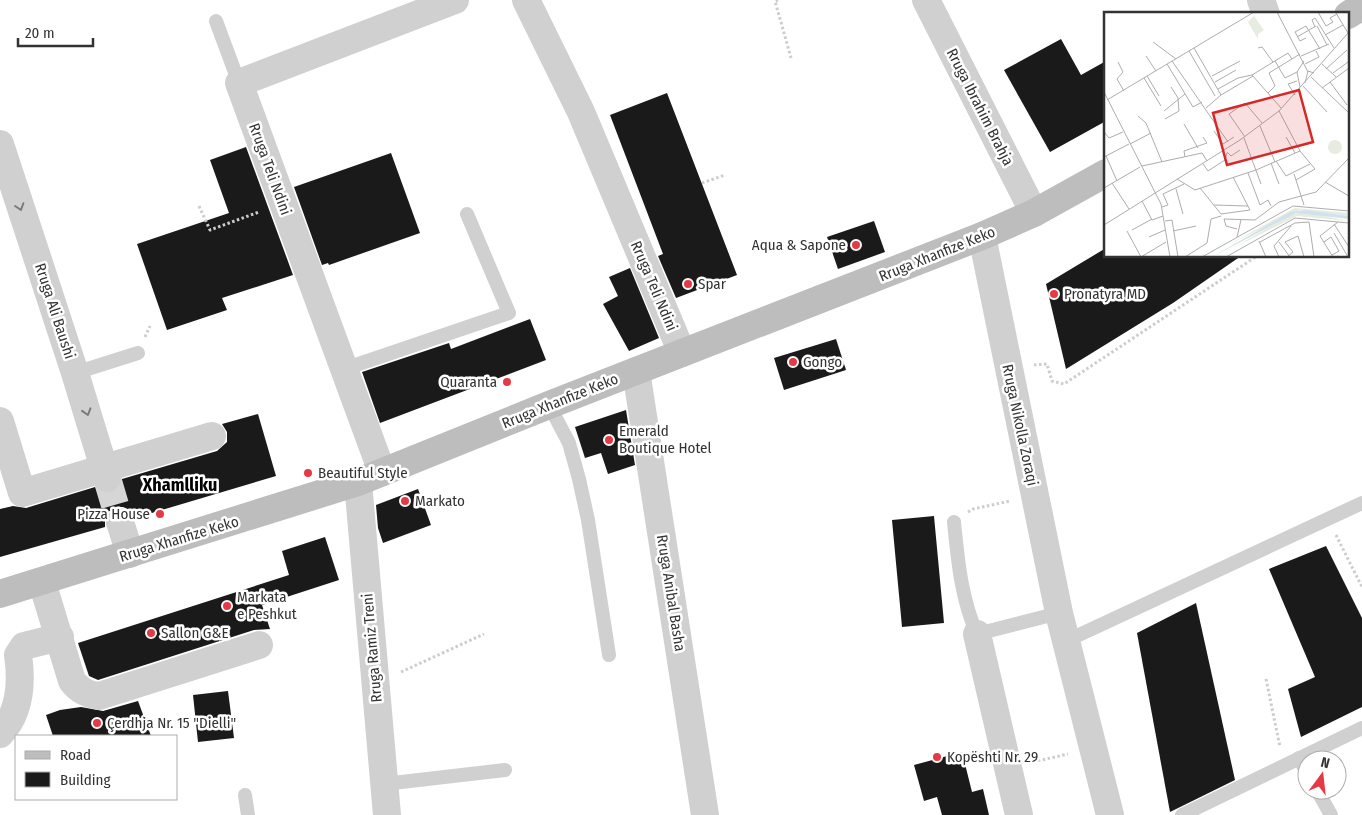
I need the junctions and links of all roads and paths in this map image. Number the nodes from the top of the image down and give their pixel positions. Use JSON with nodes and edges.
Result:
{"nodes":[{"id":1,"x":455,"y":0,"type":"edge"},
{"id":2,"x":526,"y":0,"type":"edge"},
{"id":3,"x":778,"y":0,"type":"edge"},
{"id":4,"x":926,"y":0,"type":"edge"},
{"id":5,"x":1261,"y":0,"type":"edge"},
{"id":6,"x":1362,"y":6,"type":"edge"},
{"id":7,"x":1265,"y":12,"type":"edge"},
{"id":8,"x":1350,"y":14,"type":"edge"},
{"id":9,"x":216,"y":21,"type":"dead end"},
{"id":10,"x":791,"y":58,"type":"dead end"},
{"id":11,"x":239,"y":83,"type":"junction"},
{"id":12,"x":0,"y":144,"type":"edge"},
{"id":13,"x":1104,"y":174,"type":"edge"},
{"id":14,"x":725,"y":175,"type":"dead end"},
{"id":15,"x":5,"y":177,"type":"edge"},
{"id":16,"x":702,"y":183,"type":"dead end"},
{"id":17,"x":283,"y":203,"type":"junction"},
{"id":18,"x":199,"y":206,"type":"dead end"},
{"id":19,"x":1034,"y":213,"type":"junction"},
{"id":20,"x":467,"y":214,"type":"dead end"},
{"id":21,"x":982,"y":236,"type":"junction"},
{"id":22,"x":1254,"y":258,"type":"edge"},
{"id":23,"x":138,"y":353,"type":"dead end"},
{"id":24,"x":682,"y":353,"type":"junction"},
{"id":25,"x":1008,"y":368,"type":"junction"},
{"id":26,"x":344,"y":369,"type":"junction"},
{"id":27,"x":636,"y":371,"type":"junction"},
{"id":28,"x":76,"y":373,"type":"junction"},
{"id":29,"x":549,"y":405,"type":"junction"},
{"id":30,"x":0,"y":421,"type":"edge"},
{"id":31,"x":212,"y":436,"type":"dead end"},
{"id":32,"x":105,"y":473,"type":"junction"},
{"id":33,"x":370,"y":477,"type":"junction"},
{"id":34,"x":1035,"y":496,"type":"junction"},
{"id":35,"x":1362,"y":502,"type":"edge"},
{"id":36,"x":1328,"y":519,"type":"junction"},
{"id":37,"x":120,"y":522,"type":"tunnel mouth"},
{"id":38,"x":954,"y":522,"type":"joint"},
{"id":39,"x":130,"y":554,"type":"junction"},
{"id":40,"x":42,"y":582,"type":"junction"},
{"id":41,"x":1362,"y":586,"type":"edge"},
{"id":42,"x":0,"y":594,"type":"edge"},
{"id":43,"x":1059,"y":613,"type":"junction"},
{"id":44,"x":484,"y":634,"type":"dead end"},
{"id":45,"x":977,"y":634,"type":"junction"},
{"id":46,"x":60,"y":637,"type":"junction"},
{"id":47,"x":1066,"y":641,"type":"junction"},
{"id":48,"x":259,"y":645,"type":"dead end"},
{"id":49,"x":609,"y":655,"type":"dead end"},
{"id":50,"x":1266,"y":679,"type":"dead end"},
{"id":51,"x":376,"y":684,"type":"junction"},
{"id":52,"x":1362,"y":728,"type":"edge"},
{"id":53,"x":0,"y":734,"type":"edge"},
{"id":54,"x":1316,"y":750,"type":"edge"},
{"id":55,"x":1281,"y":752,"type":"dead end"},
{"id":56,"x":1072,"y":753,"type":"dead end"},
{"id":57,"x":1297,"y":759,"type":"edge"},
{"id":58,"x":1008,"y":768,"type":"junction"},
{"id":59,"x":505,"y":770,"type":"dead end"},
{"id":60,"x":384,"y":784,"type":"junction"},
{"id":61,"x":245,"y":795,"type":"dead end"},
{"id":62,"x":1323,"y":800,"type":"edge"},
{"id":63,"x":248,"y":815,"type":"edge"},
{"id":64,"x":387,"y":815,"type":"edge"},
{"id":65,"x":706,"y":815,"type":"edge"},
{"id":66,"x":1019,"y":815,"type":"edge"},
{"id":67,"x":1110,"y":815,"type":"edge"},
{"id":68,"x":1182,"y":815,"type":"edge"},
{"id":69,"x":1331,"y":815,"type":"edge"}],
"edges":[{"from":1,"to":11,"type":"street"},
{"from":2,"to":24,"type":"street","name":"Rruga Teli Ndini"},
{"from":3,"to":10,"type":"path"},
{"from":4,"to":19,"type":"street","name":"Rruga Ibrahim Brahja"},
{"from":5,"to":7,"type":"street"},
{"from":6,"to":8,"type":"main road"},
{"from":9,"to":11,"type":"lane"},
{"from":11,"to":17,"type":"street","name":"Rruga Teli Ndini"},
{"from":12,"to":15,"type":"street","name":"Rruga Ali Baushi"},
{"from":13,"to":19,"type":"main road","name":"Rruga Xhanfize Keko"},
{"from":14,"to":16,"type":"path"},
{"from":15,"to":28,"type":"street","name":"Rruga Ali Baushi","one_way":true},
{"from":17,"to":18,"type":"path"},
{"from":17,"to":26,"type":"street","name":"Rruga Teli Ndini"},
{"from":19,"to":21,"type":"main road","name":"Rruga Xhanfize Keko"},
{"from":20,"to":26,"type":"lane"},
{"from":21,"to":24,"type":"main road","name":"Rruga Xhanfize Keko"},
{"from":21,"to":25,"type":"street","name":"Rruga Nikolla Zoraqi"},
{"from":22,"to":25,"type":"path"},
{"from":23,"to":28,"type":"lane"},
{"from":24,"to":27,"type":"main road","name":"Rruga Xhanfize Keko"},
{"from":25,"to":34,"type":"street","name":"Rruga Nikolla Zoraqi"},
{"from":26,"to":33,"type":"street","name":"Rruga Teli Ndini"},
{"from":27,"to":29,"type":"main road","name":"Rruga Xhanfize Keko"},
{"from":27,"to":65,"type":"street","name":"Rruga Anibal Basha"},
{"from":28,"to":32,"type":"street","name":"Rruga Ali Baushi","one_way":true},
{"from":29,"to":33,"type":"main road","name":"Rruga Xhanfize Keko"},
{"from":29,"to":49,"type":"lane"},
{"from":30,"to":32,"type":"street"},
{"from":31,"to":32,"type":"street"},
{"from":33,"to":39,"type":"main road","name":"Rruga Xhanfize Keko"},
{"from":33,"to":51,"type":"street","name":"Rruga Ramiz Treni"},
{"from":34,"to":38,"type":"path"},
{"from":34,"to":43,"type":"street","name":"Rruga Nikolla Zoraqi"},
{"from":35,"to":36,"type":"lane"},
{"from":36,"to":41,"type":"path"},
{"from":36,"to":47,"type":"lane"},
{"from":37,"to":39,"type":"street"},
{"from":38,"to":45,"type":"lane"},
{"from":39,"to":40,"type":"main road","name":"Rruga Xhanfize Keko"},
{"from":40,"to":42,"type":"main road","name":"Rruga Xhanfize Keko"},
{"from":40,"to":46,"type":"street"},
{"from":43,"to":45,"type":"lane"},
{"from":43,"to":47,"type":"street","name":"Rruga Nikolla Zoraqi"},
{"from":44,"to":51,"type":"path"},
{"from":45,"to":58,"type":"street"},
{"from":46,"to":48,"type":"street"},
{"from":46,"to":53,"type":"street"},
{"from":47,"to":67,"type":"street","name":"Rruga Nikolla Zoraqi"},
{"from":50,"to":55,"type":"path"},
{"from":51,"to":60,"type":"street","name":"Rruga Ramiz Treni"},
{"from":52,"to":54,"type":"lane"},
{"from":56,"to":58,"type":"path"},
{"from":57,"to":68,"type":"lane"},
{"from":58,"to":66,"type":"street"},
{"from":59,"to":60,"type":"lane"},
{"from":60,"to":64,"type":"street","name":"Rruga Ramiz Treni"},
{"from":61,"to":63,"type":"lane"},
{"from":62,"to":69,"type":"lane"}]}
